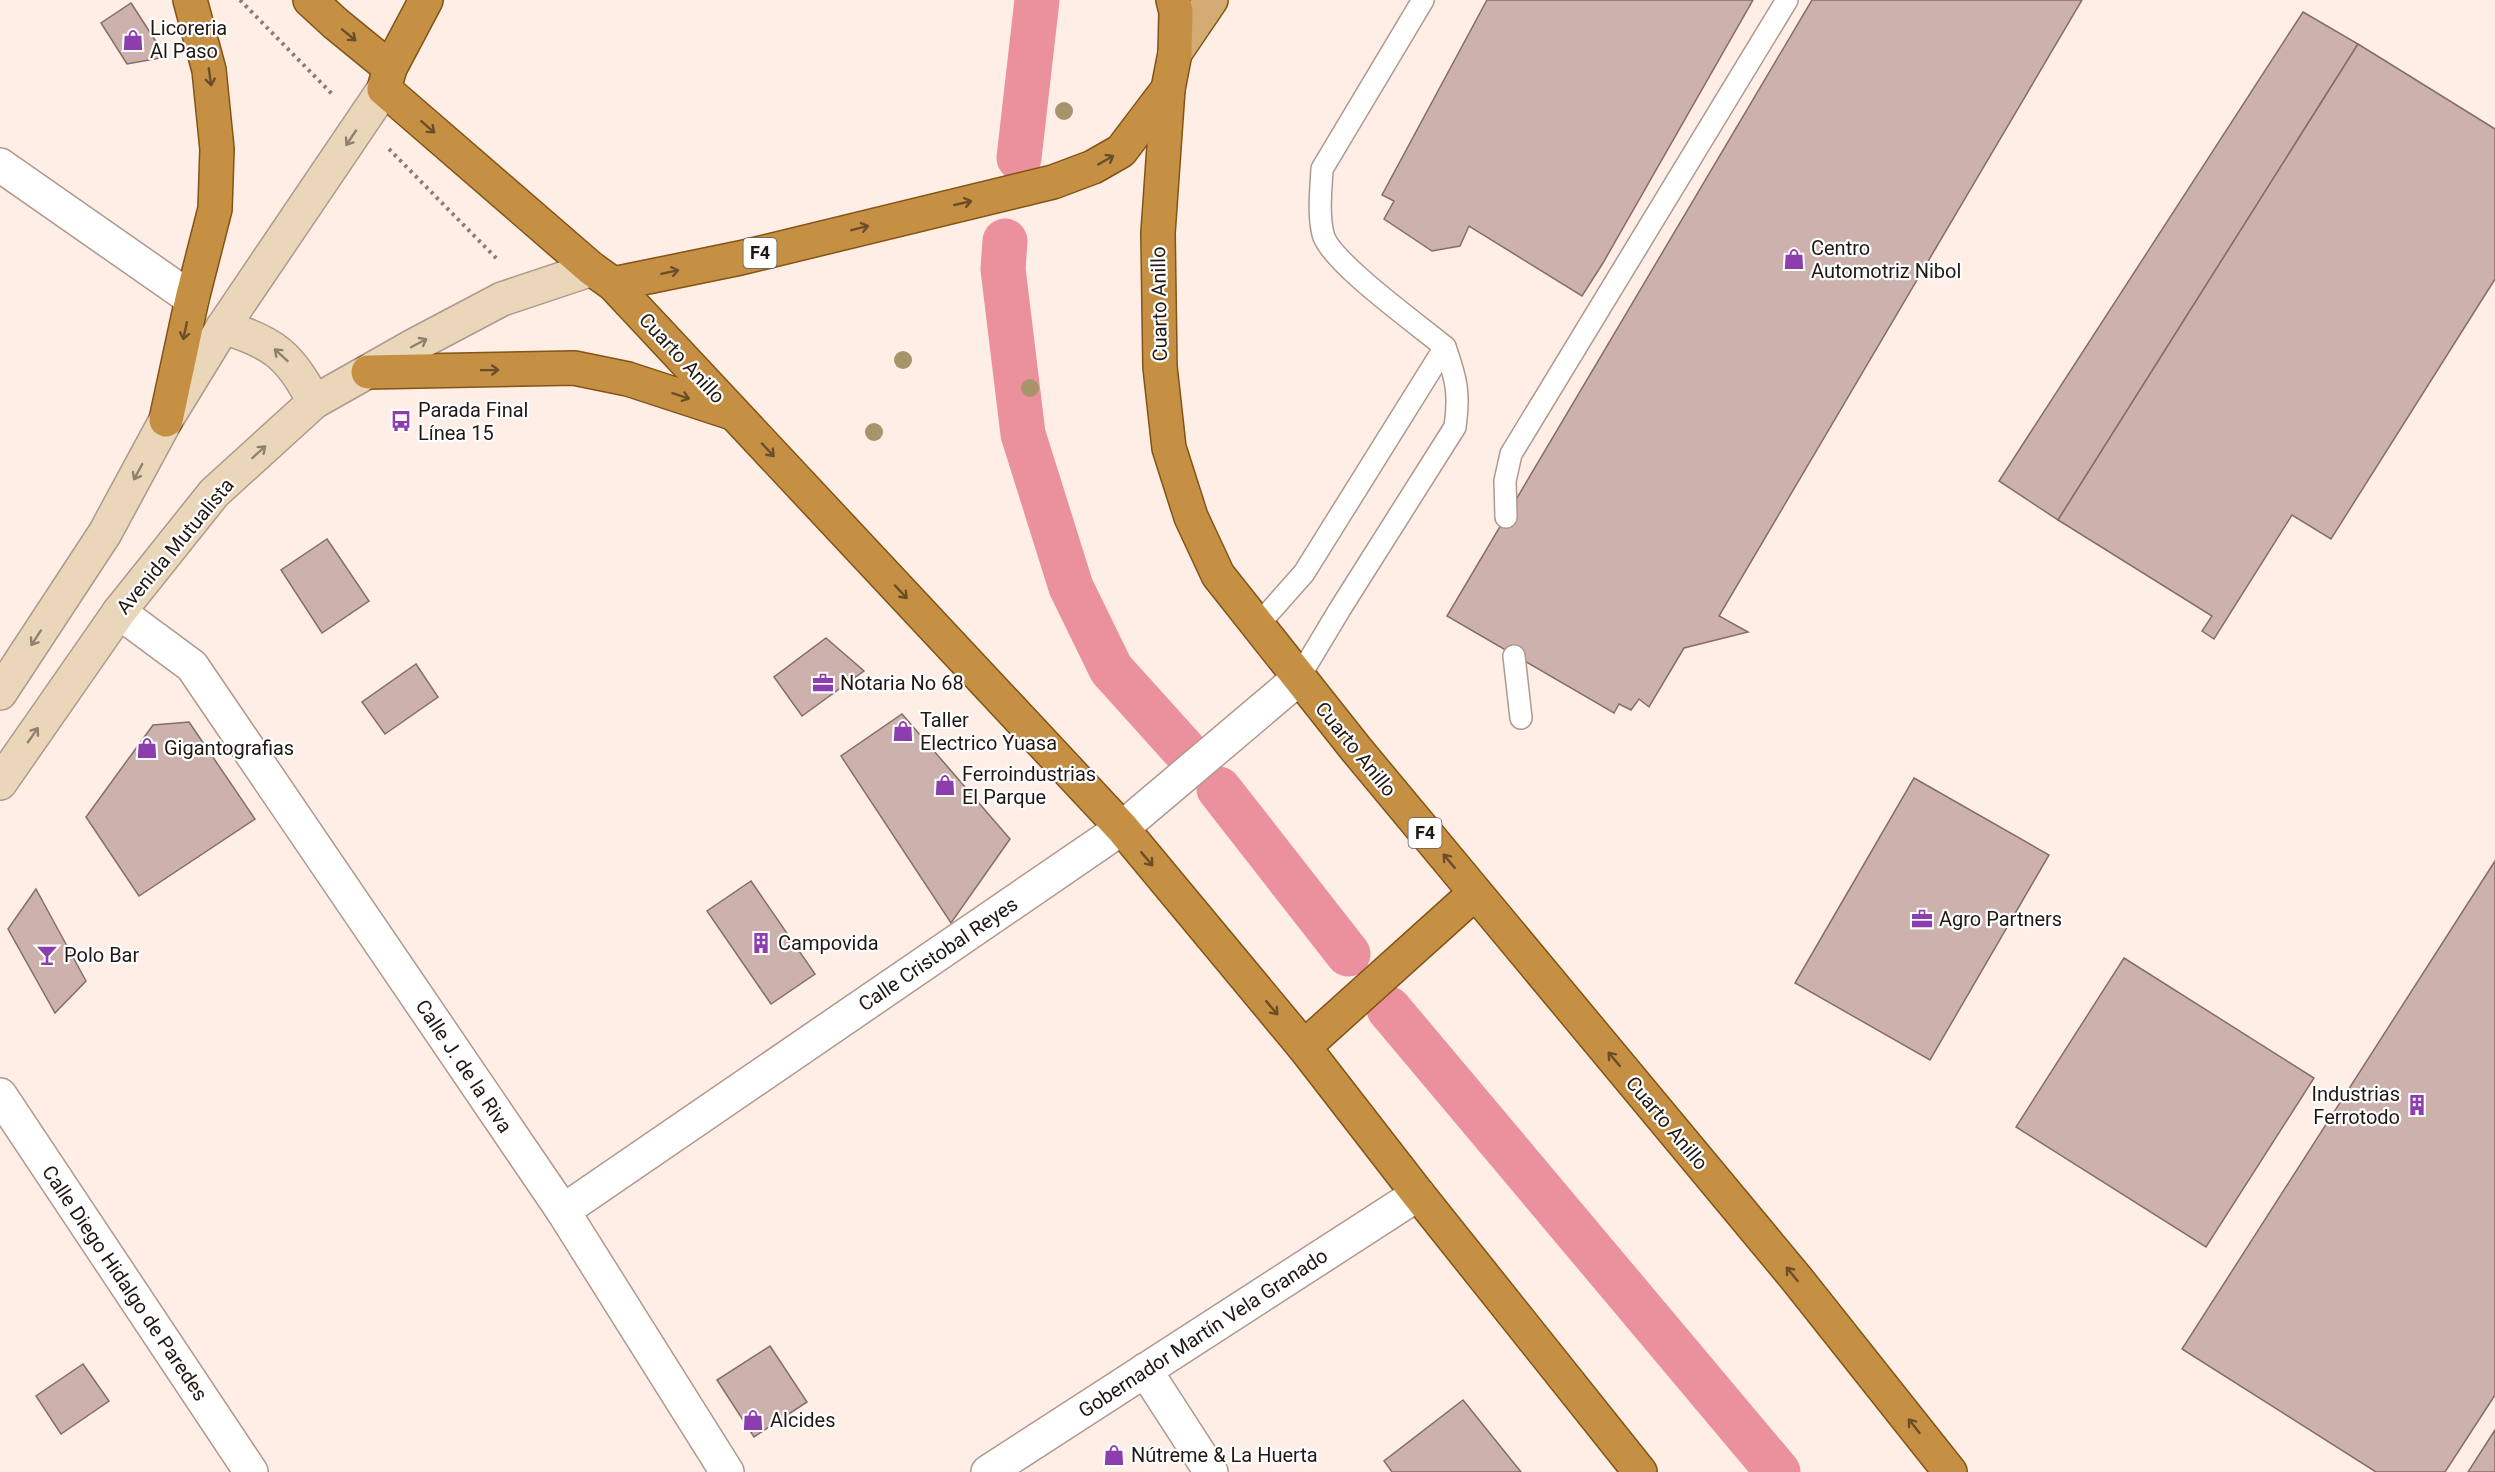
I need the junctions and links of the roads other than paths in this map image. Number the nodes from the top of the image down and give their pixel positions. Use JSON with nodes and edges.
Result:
{"nodes":[{"id":1,"x":190,"y":0,"type":"edge"},
{"id":2,"x":310,"y":0,"type":"edge"},
{"id":3,"x":426,"y":0,"type":"edge"},
{"id":4,"x":1173,"y":0,"type":"edge"},
{"id":5,"x":1211,"y":0,"type":"edge"},
{"id":6,"x":1423,"y":0,"type":"edge"},
{"id":7,"x":1787,"y":0,"type":"edge"},
{"id":8,"x":1175,"y":53,"type":"junction"},
{"id":9,"x":387,"y":79,"type":"junction"},
{"id":10,"x":1168,"y":89,"type":"junction"},
{"id":11,"x":0,"y":165,"type":"edge"},
{"id":12,"x":603,"y":277,"type":"junction"},
{"id":13,"x":192,"y":299,"type":"junction"},
{"id":14,"x":224,"y":327,"type":"junction"},
{"id":15,"x":1445,"y":347,"type":"junction"},
{"id":16,"x":368,"y":372,"type":"junction"},
{"id":17,"x":315,"y":402,"type":"junction"},
{"id":18,"x":734,"y":414,"type":"junction"},
{"id":19,"x":166,"y":420,"type":"junction"},
{"id":20,"x":1506,"y":517,"type":"dead end"},
{"id":21,"x":118,"y":612,"type":"junction"},
{"id":22,"x":1258,"y":625,"type":"junction"},
{"id":23,"x":1514,"y":656,"type":"dead end"},
{"id":24,"x":4,"y":679,"type":"edge"},
{"id":25,"x":1298,"y":679,"type":"junction"},
{"id":26,"x":1521,"y":718,"type":"dead end"},
{"id":27,"x":0,"y":783,"type":"edge"},
{"id":28,"x":1122,"y":828,"type":"junction"},
{"id":29,"x":1475,"y":893,"type":"junction"},
{"id":30,"x":1304,"y":1047,"type":"junction"},
{"id":31,"x":0,"y":1095,"type":"edge"},
{"id":32,"x":1418,"y":1194,"type":"junction"},
{"id":33,"x":563,"y":1211,"type":"junction"},
{"id":34,"x":1145,"y":1370,"type":"junction"},
{"id":35,"x":251,"y":1472,"type":"edge"},
{"id":36,"x":727,"y":1472,"type":"edge"},
{"id":37,"x":988,"y":1472,"type":"edge"},
{"id":38,"x":1211,"y":1472,"type":"edge"},
{"id":39,"x":1640,"y":1472,"type":"edge"},
{"id":40,"x":1950,"y":1472,"type":"edge"}],
"edges":[{"from":1,"to":13,"type":"highway","one_way":true},
{"from":2,"to":9,"type":"highway","name":"Cuarto Anillo","one_way":true},
{"from":3,"to":9,"type":"highway"},
{"from":4,"to":8,"type":"highway","number":"F4"},
{"from":5,"to":8,"type":"main road"},
{"from":6,"to":15,"type":"lane"},
{"from":7,"to":20,"type":"lane"},
{"from":8,"to":10,"type":"highway","number":"F4"},
{"from":9,"to":12,"type":"highway","name":"Cuarto Anillo","one_way":true},
{"from":9,"to":14,"type":"main road","one_way":true},
{"from":12,"to":10,"type":"highway","number":"F4","one_way":true},
{"from":10,"to":22,"type":"highway","name":"Cuarto Anillo","number":"F4"},
{"from":11,"to":13,"type":"street"},
{"from":16,"to":12,"type":"main road","name":"Avenida Mutualista","one_way":true},
{"from":12,"to":18,"type":"highway","name":"Cuarto Anillo"},
{"from":13,"to":19,"type":"highway","one_way":true},
{"from":17,"to":14,"type":"main road","one_way":true},
{"from":14,"to":19,"type":"main road"},
{"from":15,"to":22,"type":"lane"},
{"from":15,"to":25,"type":"lane"},
{"from":16,"to":17,"type":"main road","name":"Avenida Mutualista"},
{"from":16,"to":18,"type":"highway","one_way":true},
{"from":21,"to":17,"type":"main road","name":"Avenida Mutualista","one_way":true},
{"from":18,"to":28,"type":"highway","name":"Cuarto Anillo","one_way":true},
{"from":19,"to":24,"type":"main road","one_way":true},
{"from":27,"to":21,"type":"main road","name":"Avenida Mutualista","one_way":true},
{"from":21,"to":33,"type":"street","name":"Calle J. de la Riva"},
{"from":22,"to":25,"type":"highway","name":"Cuarto Anillo","number":"F4"},
{"from":23,"to":26,"type":"lane"},
{"from":25,"to":28,"type":"street","name":"Calle Cristobal Reyes"},
{"from":29,"to":25,"type":"highway","name":"Cuarto Anillo","number":"F4","one_way":true},
{"from":28,"to":30,"type":"highway","name":"Cuarto Anillo","one_way":true},
{"from":28,"to":33,"type":"street","name":"Calle Cristobal Reyes"},
{"from":29,"to":30,"type":"highway"},
{"from":40,"to":29,"type":"highway","name":"Cuarto Anillo","number":"F4","one_way":true},
{"from":30,"to":32,"type":"highway","name":"Cuarto Anillo"},
{"from":31,"to":35,"type":"street","name":"Calle Diego Hidalgo de Paredes"},
{"from":32,"to":34,"type":"street","name":"Gobernador Martín Vela Granado"},
{"from":32,"to":39,"type":"highway","name":"Cuarto Anillo"},
{"from":33,"to":36,"type":"street","name":"Calle J. de la Riva"},
{"from":34,"to":37,"type":"street","name":"Gobernador Martín Vela Granado"},
{"from":34,"to":38,"type":"street"}]}
